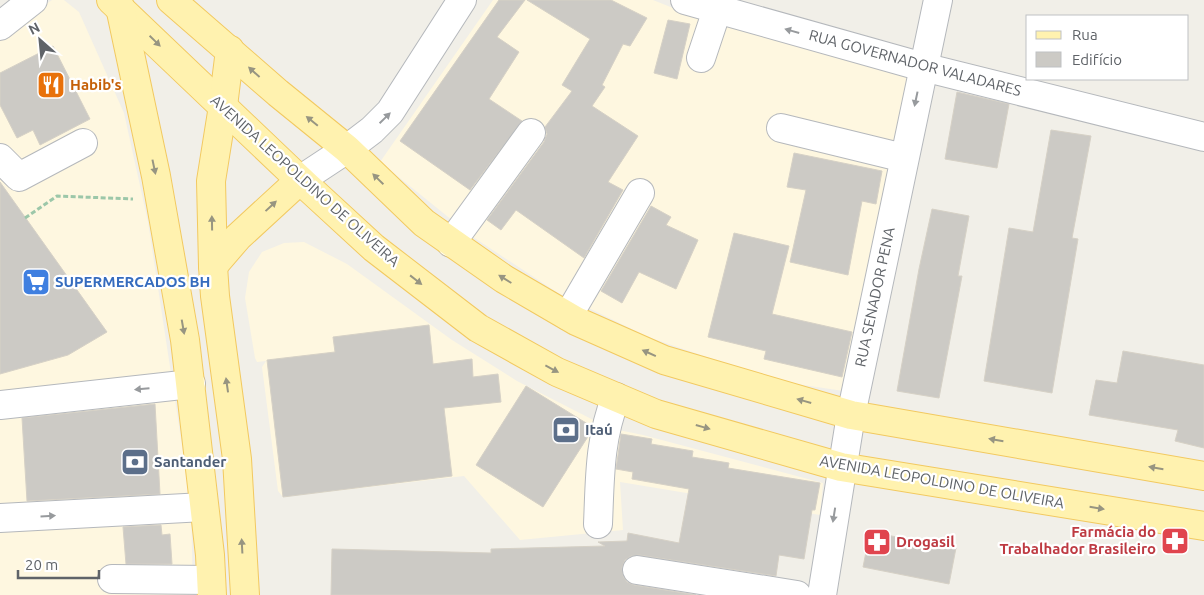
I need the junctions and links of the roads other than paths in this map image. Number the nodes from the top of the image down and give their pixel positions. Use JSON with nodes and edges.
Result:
{"nodes":[{"id":1,"x":34,"y":0,"type":"edge"},
{"id":2,"x":171,"y":0,"type":"edge"},
{"id":3,"x":462,"y":0,"type":"edge"},
{"id":4,"x":685,"y":0,"type":"edge"},
{"id":5,"x":938,"y":0,"type":"edge"},
{"id":6,"x":115,"y":4,"type":"edge"},
{"id":7,"x":717,"y":10,"type":"junction"},
{"id":8,"x":0,"y":26,"type":"edge"},
{"id":9,"x":230,"y":50,"type":"junction"},
{"id":10,"x":701,"y":58,"type":"dead end"},
{"id":11,"x":923,"y":67,"type":"junction"},
{"id":12,"x":223,"y":106,"type":"junction"},
{"id":13,"x":781,"y":128,"type":"dead end"},
{"id":14,"x":531,"y":133,"type":"dead end"},
{"id":15,"x":1204,"y":137,"type":"edge"},
{"id":16,"x":82,"y":143,"type":"dead end"},
{"id":17,"x":347,"y":149,"type":"junction"},
{"id":18,"x":0,"y":158,"type":"edge"},
{"id":19,"x":904,"y":158,"type":"junction"},
{"id":20,"x":300,"y":180,"type":"junction"},
{"id":21,"x":640,"y":193,"type":"dead end"},
{"id":22,"x":451,"y":243,"type":"junction"},
{"id":23,"x":213,"y":266,"type":"junction"},
{"id":24,"x":568,"y":316,"type":"junction"},
{"id":25,"x":191,"y":384,"type":"junction"},
{"id":26,"x":616,"y":397,"type":"junction"},
{"id":27,"x":0,"y":405,"type":"edge"},
{"id":28,"x":851,"y":415,"type":"junction"},
{"id":29,"x":841,"y":467,"type":"junction"},
{"id":30,"x":1204,"y":476,"type":"edge"},
{"id":31,"x":204,"y":507,"type":"junction"},
{"id":32,"x":0,"y":519,"type":"edge"},
{"id":33,"x":598,"y":524,"type":"dead end"},
{"id":34,"x":1204,"y":526,"type":"edge"},
{"id":35,"x":637,"y":570,"type":"dead end"},
{"id":36,"x":112,"y":579,"type":"dead end"},
{"id":37,"x":211,"y":588,"type":"edge"},
{"id":38,"x":245,"y":595,"type":"edge"},
{"id":39,"x":797,"y":595,"type":"edge"},
{"id":40,"x":822,"y":595,"type":"edge"}],
"edges":[{"from":1,"to":8,"type":"street"},
{"from":2,"to":9,"type":"main road"},
{"from":17,"to":3,"type":"street","one_way":true},
{"from":4,"to":7,"type":"street","name":"RUA GOVERNADOR VALADARES"},
{"from":5,"to":11,"type":"street","name":"RUA SENADOR PENA"},
{"from":6,"to":12,"type":"main road","name":"AVENIDA LEOPOLDINO DE OLIVEIRA","one_way":true},
{"from":6,"to":25,"type":"main road","one_way":true},
{"from":7,"to":10,"type":"street"},
{"from":11,"to":7,"type":"street","name":"RUA GOVERNADOR VALADARES","one_way":true},
{"from":9,"to":12,"type":"main road"},
{"from":17,"to":9,"type":"main road","one_way":true},
{"from":11,"to":15,"type":"street","name":"RUA GOVERNADOR VALADARES"},
{"from":11,"to":19,"type":"street","name":"RUA SENADOR PENA","one_way":true},
{"from":12,"to":20,"type":"main road","name":"AVENIDA LEOPOLDINO DE OLIVEIRA"},
{"from":23,"to":12,"type":"main road","one_way":true},
{"from":13,"to":19,"type":"street"},
{"from":14,"to":22,"type":"street"},
{"from":16,"to":18,"type":"street"},
{"from":17,"to":20,"type":"street"},
{"from":22,"to":17,"type":"main road","one_way":true},
{"from":19,"to":28,"type":"street","name":"RUA SENADOR PENA"},
{"from":23,"to":20,"type":"main road","one_way":true},
{"from":20,"to":26,"type":"main road","name":"AVENIDA LEOPOLDINO DE OLIVEIRA","one_way":true},
{"from":21,"to":24,"type":"street"},
{"from":24,"to":22,"type":"main road","one_way":true},
{"from":38,"to":23,"type":"main road","one_way":true},
{"from":28,"to":24,"type":"main road","one_way":true},
{"from":25,"to":27,"type":"street","one_way":true},
{"from":25,"to":31,"type":"main road"},
{"from":26,"to":29,"type":"main road","name":"AVENIDA LEOPOLDINO DE OLIVEIRA","one_way":true},
{"from":26,"to":33,"type":"street"},
{"from":28,"to":29,"type":"street","name":"RUA SENADOR PENA"},
{"from":30,"to":28,"type":"main road","one_way":true},
{"from":29,"to":34,"type":"main road","name":"AVENIDA LEOPOLDINO DE OLIVEIRA","one_way":true},
{"from":29,"to":40,"type":"street","name":"RUA SENADOR PENA","one_way":true},
{"from":32,"to":31,"type":"street","one_way":true},
{"from":31,"to":37,"type":"main road"},
{"from":35,"to":39,"type":"street"},
{"from":36,"to":37,"type":"street"}]}
